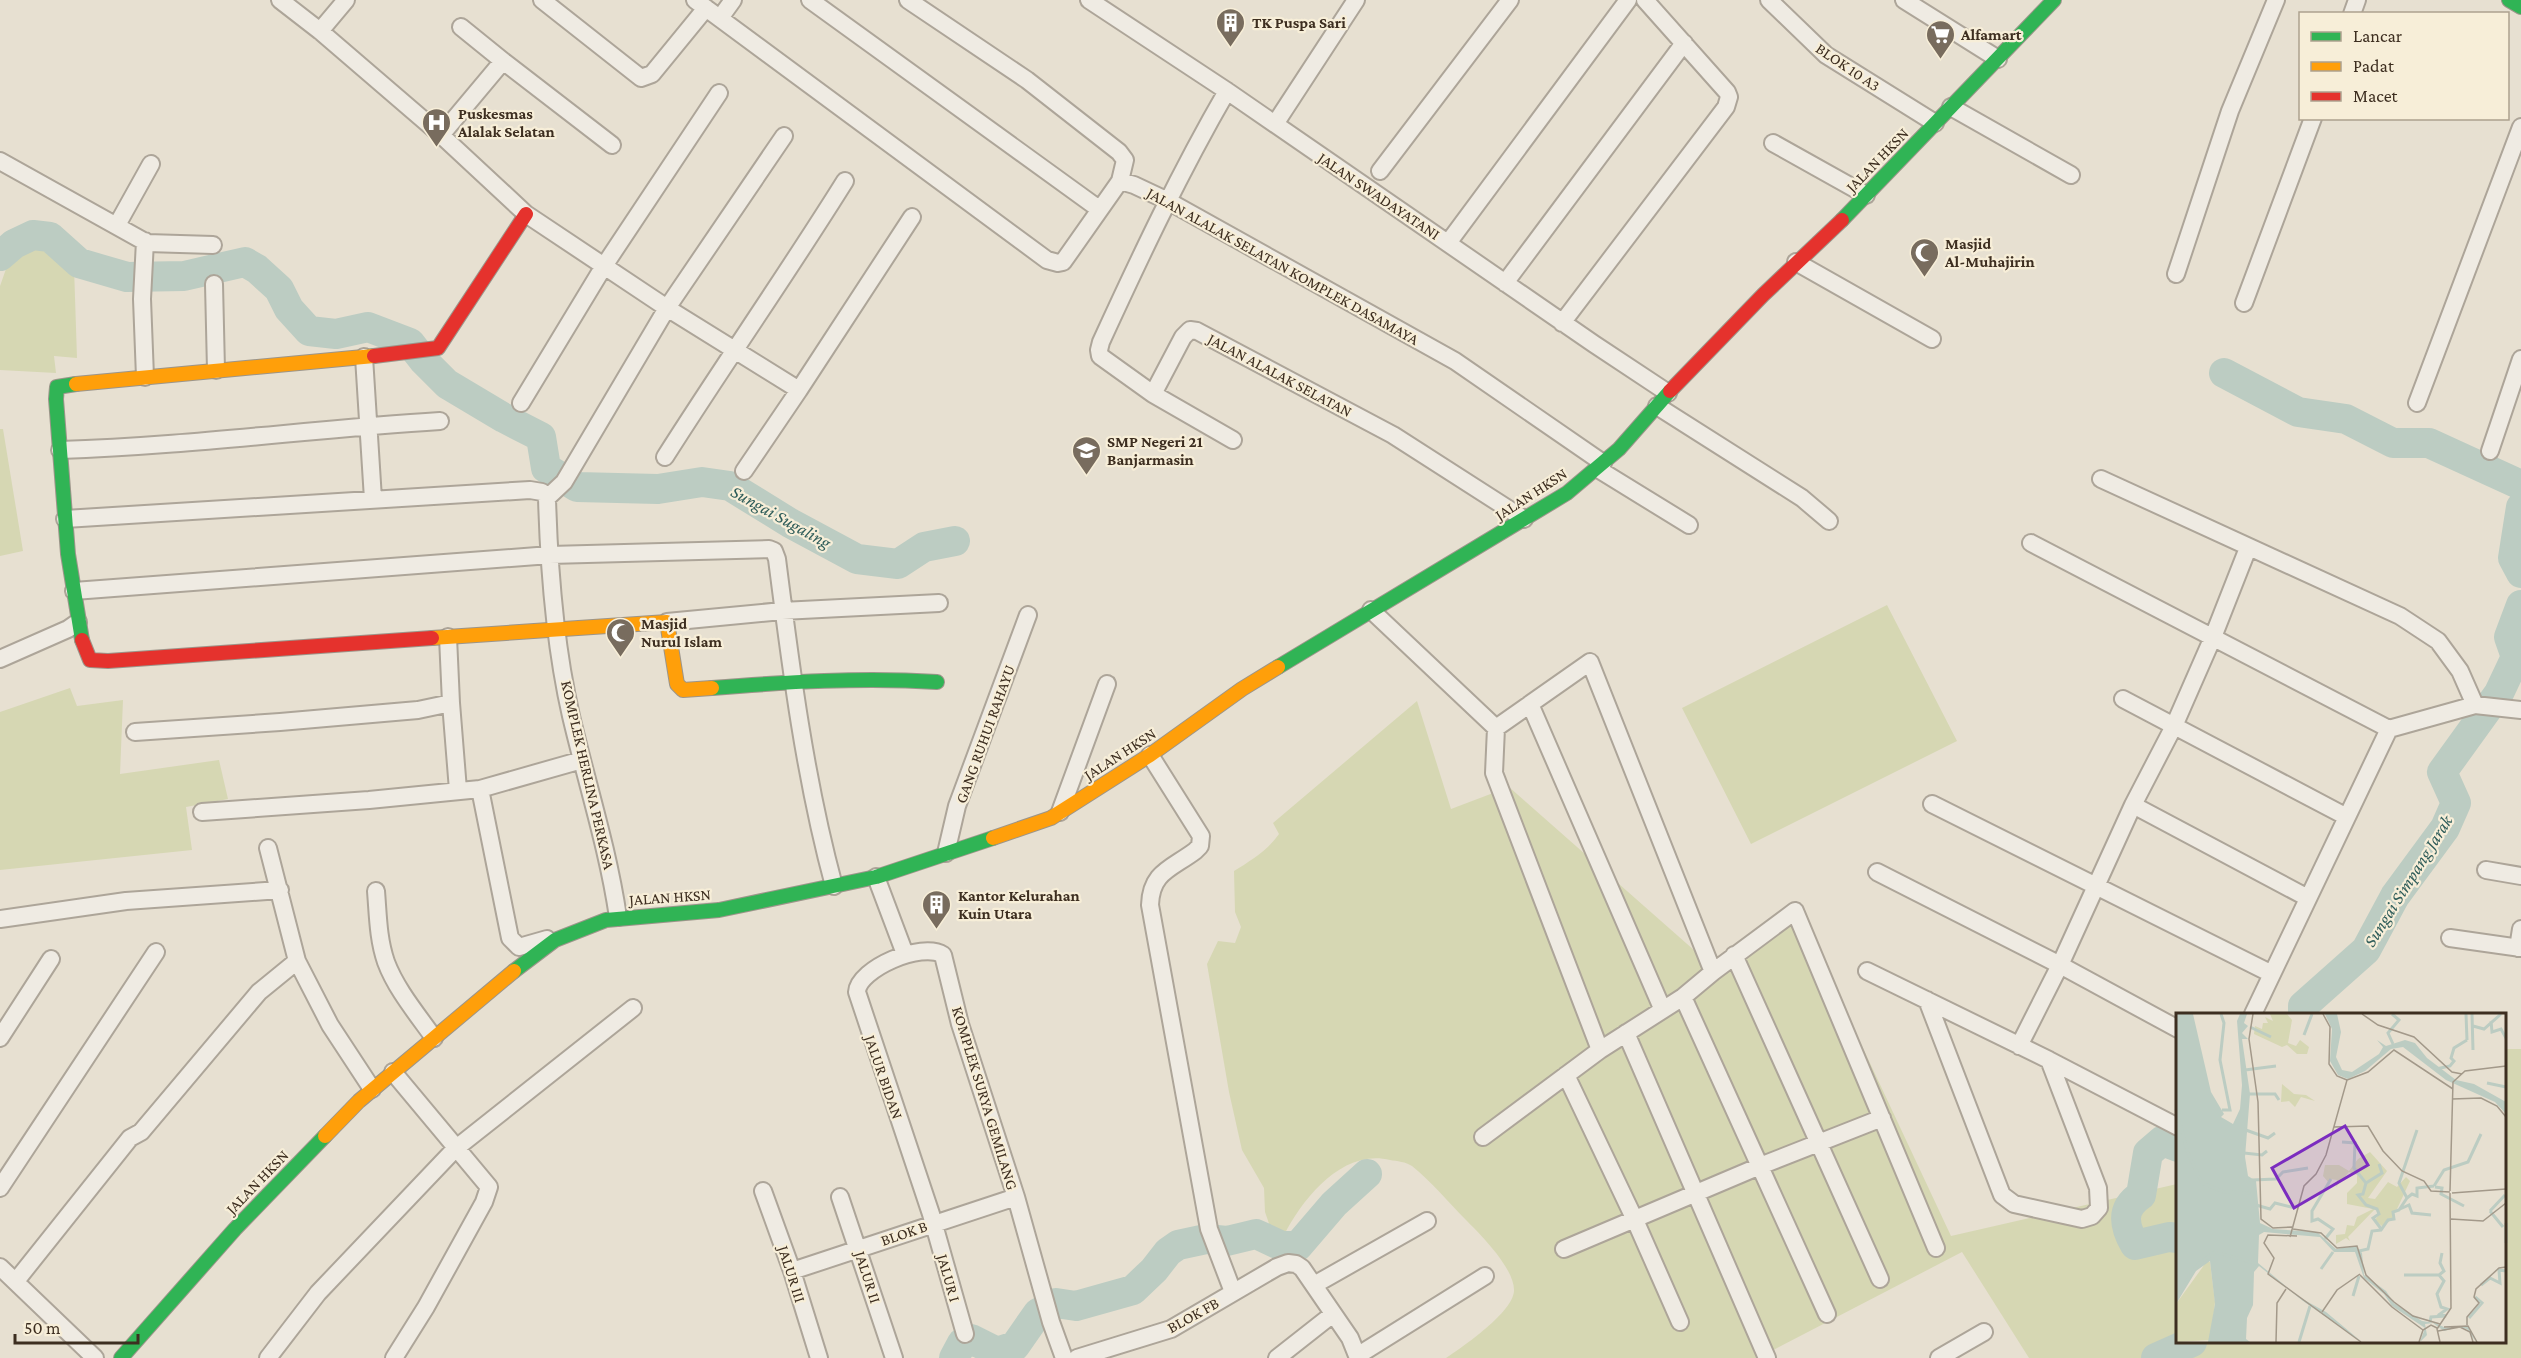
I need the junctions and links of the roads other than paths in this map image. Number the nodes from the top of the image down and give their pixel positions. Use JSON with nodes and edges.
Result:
{"nodes":[{"id":1,"x":280,"y":0,"type":"edge"},
{"id":2,"x":346,"y":0,"type":"edge"},
{"id":3,"x":542,"y":0,"type":"edge"},
{"id":4,"x":733,"y":0,"type":"edge"},
{"id":5,"x":810,"y":0,"type":"edge"},
{"id":6,"x":908,"y":0,"type":"edge"},
{"id":7,"x":1089,"y":0,"type":"edge"},
{"id":8,"x":1356,"y":0,"type":"edge"},
{"id":9,"x":1510,"y":0,"type":"edge"},
{"id":10,"x":1628,"y":0,"type":"edge"},
{"id":11,"x":1645,"y":0,"type":"edge"},
{"id":12,"x":1769,"y":0,"type":"edge"},
{"id":13,"x":1904,"y":0,"type":"edge"},
{"id":14,"x":2054,"y":0,"type":"edge"},
{"id":15,"x":2276,"y":0,"type":"edge"},
{"id":16,"x":2509,"y":0,"type":"edge"},
{"id":17,"x":701,"y":4,"type":"edge"},
{"id":18,"x":2521,"y":7,"type":"edge"},
{"id":19,"x":720,"y":18,"type":"junction"},
{"id":20,"x":461,"y":27,"type":"dead end"},
{"id":21,"x":320,"y":32,"type":"junction"},
{"id":22,"x":1684,"y":43,"type":"junction"},
{"id":23,"x":1998,"y":58,"type":"junction"},
{"id":24,"x":503,"y":61,"type":"junction"},
{"id":25,"x":1227,"y":91,"type":"junction"},
{"id":26,"x":719,"y":93,"type":"dead end"},
{"id":27,"x":1951,"y":107,"type":"junction"},
{"id":28,"x":2312,"y":120,"type":"edge"},
{"id":29,"x":1935,"y":123,"type":"junction"},
{"id":30,"x":1275,"y":124,"type":"junction"},
{"id":31,"x":2521,"y":126,"type":"edge"},
{"id":32,"x":441,"y":135,"type":"junction"},
{"id":33,"x":784,"y":136,"type":"dead end"},
{"id":34,"x":1773,"y":143,"type":"dead end"},
{"id":35,"x":612,"y":145,"type":"dead end"},
{"id":36,"x":0,"y":161,"type":"edge"},
{"id":37,"x":151,"y":164,"type":"dead end"},
{"id":38,"x":1380,"y":171,"type":"dead end"},
{"id":39,"x":2071,"y":176,"type":"dead end"},
{"id":40,"x":845,"y":181,"type":"dead end"},
{"id":41,"x":1120,"y":182,"type":"junction"},
{"id":42,"x":1866,"y":195,"type":"junction"},
{"id":43,"x":1168,"y":201,"type":"junction"},
{"id":44,"x":1099,"y":209,"type":"junction"},
{"id":45,"x":526,"y":214,"type":"junction"},
{"id":46,"x":912,"y":217,"type":"dead end"},
{"id":47,"x":117,"y":225,"type":"junction"},
{"id":48,"x":144,"y":241,"type":"junction"},
{"id":49,"x":1448,"y":243,"type":"junction"},
{"id":50,"x":213,"y":245,"type":"dead end"},
{"id":51,"x":1796,"y":262,"type":"junction"},
{"id":52,"x":604,"y":266,"type":"junction"},
{"id":53,"x":2176,"y":274,"type":"dead end"},
{"id":54,"x":1505,"y":283,"type":"junction"},
{"id":55,"x":214,"y":284,"type":"dead end"},
{"id":56,"x":2244,"y":303,"type":"dead end"},
{"id":57,"x":667,"y":308,"type":"junction"},
{"id":58,"x":1562,"y":322,"type":"junction"},
{"id":59,"x":1932,"y":339,"type":"dead end"},
{"id":60,"x":734,"y":349,"type":"junction"},
{"id":61,"x":364,"y":357,"type":"junction"},
{"id":62,"x":2521,"y":359,"type":"edge"},
{"id":63,"x":216,"y":370,"type":"junction"},
{"id":64,"x":145,"y":377,"type":"junction"},
{"id":65,"x":799,"y":390,"type":"junction"},
{"id":66,"x":1668,"y":393,"type":"junction"},
{"id":67,"x":1153,"y":394,"type":"junction"},
{"id":68,"x":521,"y":403,"type":"dead end"},
{"id":69,"x":2417,"y":404,"type":"dead end"},
{"id":70,"x":1657,"y":406,"type":"junction"},
{"id":71,"x":440,"y":421,"type":"dead end"},
{"id":72,"x":367,"y":426,"type":"junction"},
{"id":73,"x":1233,"y":440,"type":"dead end"},
{"id":74,"x":60,"y":450,"type":"junction"},
{"id":75,"x":2490,"y":452,"type":"dead end"},
{"id":76,"x":665,"y":457,"type":"dead end"},
{"id":77,"x":1601,"y":466,"type":"junction"},
{"id":78,"x":744,"y":471,"type":"dead end"},
{"id":79,"x":2101,"y":479,"type":"dead end"},
{"id":80,"x":545,"y":495,"type":"junction"},
{"id":81,"x":373,"y":499,"type":"junction"},
{"id":82,"x":65,"y":519,"type":"junction"},
{"id":83,"x":1524,"y":519,"type":"junction"},
{"id":84,"x":1829,"y":521,"type":"dead end"},
{"id":85,"x":1689,"y":525,"type":"dead end"},
{"id":86,"x":2031,"y":543,"type":"dead end"},
{"id":87,"x":2248,"y":548,"type":"junction"},
{"id":88,"x":550,"y":555,"type":"junction"},
{"id":89,"x":74,"y":591,"type":"junction"},
{"id":90,"x":939,"y":603,"type":"dead end"},
{"id":91,"x":1371,"y":610,"type":"junction"},
{"id":92,"x":782,"y":612,"type":"junction"},
{"id":93,"x":1028,"y":615,"type":"dead end"},
{"id":94,"x":78,"y":622,"type":"junction"},
{"id":95,"x":667,"y":622,"type":"junction"},
{"id":96,"x":557,"y":629,"type":"junction"},
{"id":97,"x":448,"y":637,"type":"junction"},
{"id":98,"x":2213,"y":637,"type":"junction"},
{"id":99,"x":0,"y":659,"type":"edge"},
{"id":100,"x":792,"y":682,"type":"junction"},
{"id":101,"x":937,"y":682,"type":"dead end"},
{"id":102,"x":1107,"y":684,"type":"dead end"},
{"id":103,"x":2123,"y":699,"type":"dead end"},
{"id":104,"x":451,"y":703,"type":"junction"},
{"id":105,"x":1530,"y":705,"type":"junction"},
{"id":106,"x":2479,"y":705,"type":"junction"},
{"id":107,"x":2515,"y":709,"type":"edge"},
{"id":108,"x":2174,"y":726,"type":"junction"},
{"id":109,"x":1496,"y":728,"type":"junction"},
{"id":110,"x":2389,"y":729,"type":"junction"},
{"id":111,"x":135,"y":732,"type":"dead end"},
{"id":112,"x":1150,"y":755,"type":"junction"},
{"id":113,"x":582,"y":760,"type":"junction"},
{"id":114,"x":480,"y":789,"type":"junction"},
{"id":115,"x":458,"y":790,"type":"junction"},
{"id":116,"x":1932,"y":804,"type":"dead end"},
{"id":117,"x":2133,"y":806,"type":"junction"},
{"id":118,"x":201,"y":812,"type":"dead end"},
{"id":119,"x":1060,"y":813,"type":"junction"},
{"id":120,"x":2347,"y":817,"type":"junction"},
{"id":121,"x":268,"y":848,"type":"dead end"},
{"id":122,"x":945,"y":854,"type":"junction"},
{"id":123,"x":2486,"y":870,"type":"dead end"},
{"id":124,"x":1877,"y":872,"type":"dead end"},
{"id":125,"x":2521,"y":876,"type":"edge"},
{"id":126,"x":876,"y":877,"type":"junction"},
{"id":127,"x":2097,"y":885,"type":"junction"},
{"id":128,"x":834,"y":886,"type":"junction"},
{"id":129,"x":280,"y":890,"type":"junction"},
{"id":130,"x":376,"y":891,"type":"dead end"},
{"id":131,"x":2308,"y":898,"type":"junction"},
{"id":132,"x":618,"y":917,"type":"junction"},
{"id":133,"x":0,"y":919,"type":"edge"},
{"id":134,"x":2521,"y":929,"type":"edge"},
{"id":135,"x":573,"y":932,"type":"junction"},
{"id":136,"x":2450,"y":938,"type":"dead end"},
{"id":137,"x":2520,"y":948,"type":"edge"},
{"id":138,"x":156,"y":952,"type":"dead end"},
{"id":139,"x":904,"y":954,"type":"junction"},
{"id":140,"x":1734,"y":955,"type":"junction"},
{"id":141,"x":51,"y":959,"type":"dead end"},
{"id":142,"x":297,"y":961,"type":"junction"},
{"id":143,"x":2060,"y":965,"type":"junction"},
{"id":144,"x":1867,"y":971,"type":"dead end"},
{"id":145,"x":1713,"y":972,"type":"junction"},
{"id":146,"x":2272,"y":974,"type":"junction"},
{"id":147,"x":1683,"y":997,"type":"junction"},
{"id":148,"x":1927,"y":1000,"type":"junction"},
{"id":149,"x":633,"y":1008,"type":"dead end"},
{"id":150,"x":1662,"y":1008,"type":"junction"},
{"id":151,"x":2253,"y":1013,"type":"edge"},
{"id":152,"x":2176,"y":1028,"type":"edge"},
{"id":153,"x":1626,"y":1032,"type":"junction"},
{"id":154,"x":0,"y":1038,"type":"edge"},
{"id":155,"x":434,"y":1038,"type":"junction"},
{"id":156,"x":2019,"y":1046,"type":"junction"},
{"id":157,"x":1600,"y":1050,"type":"junction"},
{"id":158,"x":2049,"y":1060,"type":"junction"},
{"id":159,"x":393,"y":1072,"type":"junction"},
{"id":160,"x":1566,"y":1075,"type":"junction"},
{"id":161,"x":372,"y":1089,"type":"junction"},
{"id":162,"x":1882,"y":1118,"type":"junction"},
{"id":163,"x":2176,"y":1126,"type":"edge"},
{"id":164,"x":1483,"y":1137,"type":"dead end"},
{"id":165,"x":1819,"y":1143,"type":"junction"},
{"id":166,"x":455,"y":1149,"type":"junction"},
{"id":167,"x":1760,"y":1166,"type":"junction"},
{"id":168,"x":0,"y":1188,"type":"edge"},
{"id":169,"x":763,"y":1191,"type":"dead end"},
{"id":170,"x":1695,"y":1193,"type":"junction"},
{"id":171,"x":840,"y":1197,"type":"dead end"},
{"id":172,"x":1016,"y":1197,"type":"junction"},
{"id":173,"x":1635,"y":1220,"type":"junction"},
{"id":174,"x":1427,"y":1221,"type":"dead end"},
{"id":175,"x":933,"y":1223,"type":"junction"},
{"id":176,"x":1936,"y":1248,"type":"dead end"},
{"id":177,"x":858,"y":1249,"type":"junction"},
{"id":178,"x":1564,"y":1249,"type":"dead end"},
{"id":179,"x":0,"y":1267,"type":"edge"},
{"id":180,"x":792,"y":1271,"type":"junction"},
{"id":181,"x":1485,"y":1276,"type":"dead end"},
{"id":182,"x":1880,"y":1279,"type":"dead end"},
{"id":183,"x":16,"y":1281,"type":"junction"},
{"id":184,"x":1314,"y":1284,"type":"junction"},
{"id":185,"x":1233,"y":1292,"type":"junction"},
{"id":186,"x":1334,"y":1314,"type":"junction"},
{"id":187,"x":1827,"y":1314,"type":"dead end"},
{"id":188,"x":1680,"y":1322,"type":"dead end"},
{"id":189,"x":1984,"y":1332,"type":"dead end"},
{"id":190,"x":965,"y":1334,"type":"dead end"},
{"id":191,"x":1357,"y":1357,"type":"edge"},
{"id":192,"x":95,"y":1358,"type":"edge"},
{"id":193,"x":121,"y":1358,"type":"edge"},
{"id":194,"x":268,"y":1358,"type":"edge"},
{"id":195,"x":394,"y":1358,"type":"edge"},
{"id":196,"x":819,"y":1358,"type":"edge"},
{"id":197,"x":894,"y":1358,"type":"edge"},
{"id":198,"x":1064,"y":1358,"type":"edge"},
{"id":199,"x":1077,"y":1358,"type":"edge"},
{"id":200,"x":1277,"y":1358,"type":"edge"},
{"id":201,"x":1767,"y":1358,"type":"edge"},
{"id":202,"x":1939,"y":1358,"type":"edge"}],
"edges":[{"from":1,"to":21,"type":"street"},
{"from":2,"to":21,"type":"street"},
{"from":3,"to":17,"type":"street"},
{"from":4,"to":19,"type":"street"},
{"from":5,"to":44,"type":"street"},
{"from":6,"to":41,"type":"street"},
{"from":7,"to":25,"type":"street","name":"JALAN SWADAYATANI"},
{"from":8,"to":30,"type":"street"},
{"from":9,"to":38,"type":"street"},
{"from":10,"to":49,"type":"street"},
{"from":11,"to":22,"type":"street"},
{"from":12,"to":29,"type":"street","name":"BLOK 10 A3"},
{"from":13,"to":23,"type":"street"},
{"from":14,"to":23,"type":"main road","name":"JALAN HKSN"},
{"from":15,"to":53,"type":"street"},
{"from":16,"to":18,"type":"main road"},
{"from":17,"to":19,"type":"street"},
{"from":19,"to":44,"type":"street"},
{"from":20,"to":24,"type":"street"},
{"from":21,"to":32,"type":"street"},
{"from":22,"to":54,"type":"street"},
{"from":22,"to":58,"type":"street"},
{"from":23,"to":27,"type":"main road","name":"JALAN HKSN"},
{"from":24,"to":32,"type":"street"},
{"from":24,"to":35,"type":"street"},
{"from":25,"to":30,"type":"street","name":"JALAN SWADAYATANI"},
{"from":25,"to":43,"type":"street"},
{"from":26,"to":52,"type":"street"},
{"from":27,"to":29,"type":"main road","name":"JALAN HKSN"},
{"from":27,"to":39,"type":"street"},
{"from":28,"to":56,"type":"street"},
{"from":29,"to":42,"type":"main road","name":"JALAN HKSN"},
{"from":30,"to":49,"type":"street","name":"JALAN SWADAYATANI"},
{"from":31,"to":69,"type":"street"},
{"from":32,"to":45,"type":"street"},
{"from":33,"to":57,"type":"street"},
{"from":34,"to":42,"type":"street"},
{"from":36,"to":47,"type":"street"},
{"from":37,"to":47,"type":"street"},
{"from":40,"to":60,"type":"street"},
{"from":41,"to":43,"type":"street","name":"JALAN ALALAK SELATAN KOMPLEK DASAMAYA"},
{"from":41,"to":44,"type":"street"},
{"from":42,"to":51,"type":"main road","name":"JALAN HKSN"},
{"from":43,"to":67,"type":"street"},
{"from":43,"to":77,"type":"street","name":"JALAN ALALAK SELATAN KOMPLEK DASAMAYA"},
{"from":45,"to":52,"type":"street"},
{"from":45,"to":61,"type":"main road"},
{"from":46,"to":65,"type":"street"},
{"from":47,"to":48,"type":"street"},
{"from":48,"to":50,"type":"street"},
{"from":48,"to":64,"type":"street"},
{"from":49,"to":54,"type":"street","name":"JALAN SWADAYATANI"},
{"from":51,"to":59,"type":"street"},
{"from":51,"to":66,"type":"main road","name":"JALAN HKSN"},
{"from":52,"to":57,"type":"street"},
{"from":52,"to":68,"type":"street"},
{"from":54,"to":58,"type":"street","name":"JALAN SWADAYATANI"},
{"from":55,"to":63,"type":"street"},
{"from":57,"to":60,"type":"street"},
{"from":57,"to":80,"type":"street"},
{"from":58,"to":66,"type":"street","name":"JALAN SWADAYATANI"},
{"from":60,"to":65,"type":"street"},
{"from":60,"to":76,"type":"street"},
{"from":61,"to":63,"type":"main road"},
{"from":61,"to":72,"type":"street"},
{"from":62,"to":75,"type":"street"},
{"from":63,"to":64,"type":"main road"},
{"from":64,"to":74,"type":"main road"},
{"from":65,"to":78,"type":"street"},
{"from":66,"to":70,"type":"main road","name":"JALAN HKSN"},
{"from":67,"to":73,"type":"street"},
{"from":67,"to":83,"type":"street","name":"JALAN ALALAK SELATAN"},
{"from":70,"to":77,"type":"main road","name":"JALAN HKSN"},
{"from":70,"to":84,"type":"street"},
{"from":71,"to":72,"type":"street"},
{"from":72,"to":74,"type":"street"},
{"from":72,"to":81,"type":"street"},
{"from":74,"to":82,"type":"main road"},
{"from":77,"to":83,"type":"main road","name":"JALAN HKSN"},
{"from":77,"to":85,"type":"street","name":"JALAN ALALAK SELATAN KOMPLEK DASAMAYA"},
{"from":79,"to":87,"type":"street"},
{"from":80,"to":81,"type":"street"},
{"from":80,"to":88,"type":"street","name":"KOMPLEK HERLINA PERKASA"},
{"from":81,"to":82,"type":"street"},
{"from":82,"to":89,"type":"main road"},
{"from":83,"to":91,"type":"main road","name":"JALAN HKSN"},
{"from":86,"to":98,"type":"street"},
{"from":87,"to":98,"type":"street"},
{"from":87,"to":106,"type":"street"},
{"from":88,"to":89,"type":"street"},
{"from":88,"to":92,"type":"street"},
{"from":88,"to":96,"type":"street","name":"KOMPLEK HERLINA PERKASA"},
{"from":89,"to":94,"type":"main road"},
{"from":90,"to":92,"type":"street"},
{"from":91,"to":109,"type":"street"},
{"from":91,"to":112,"type":"main road","name":"JALAN HKSN"},
{"from":92,"to":95,"type":"street"},
{"from":92,"to":100,"type":"street"},
{"from":93,"to":122,"type":"street","name":"GANG RUHUI RAHAYU"},
{"from":94,"to":97,"type":"main road"},
{"from":94,"to":99,"type":"street"},
{"from":95,"to":96,"type":"main road"},
{"from":95,"to":100,"type":"main road"},
{"from":96,"to":97,"type":"main road"},
{"from":96,"to":113,"type":"street","name":"KOMPLEK HERLINA PERKASA"},
{"from":97,"to":104,"type":"street"},
{"from":98,"to":108,"type":"street"},
{"from":98,"to":110,"type":"street"},
{"from":100,"to":101,"type":"main road"},
{"from":100,"to":128,"type":"street"},
{"from":102,"to":119,"type":"street"},
{"from":103,"to":108,"type":"street"},
{"from":104,"to":111,"type":"street"},
{"from":104,"to":115,"type":"street"},
{"from":105,"to":109,"type":"street"},
{"from":105,"to":145,"type":"street"},
{"from":105,"to":150,"type":"street"},
{"from":106,"to":107,"type":"street"},
{"from":106,"to":110,"type":"street"},
{"from":108,"to":117,"type":"street"},
{"from":108,"to":120,"type":"street"},
{"from":109,"to":157,"type":"street"},
{"from":110,"to":120,"type":"street"},
{"from":112,"to":119,"type":"main road","name":"JALAN HKSN"},
{"from":112,"to":185,"type":"street"},
{"from":113,"to":114,"type":"street"},
{"from":113,"to":132,"type":"street","name":"KOMPLEK HERLINA PERKASA"},
{"from":114,"to":115,"type":"street"},
{"from":114,"to":135,"type":"street"},
{"from":115,"to":118,"type":"street"},
{"from":116,"to":127,"type":"street"},
{"from":117,"to":127,"type":"street"},
{"from":117,"to":131,"type":"street"},
{"from":119,"to":122,"type":"main road","name":"JALAN HKSN"},
{"from":120,"to":131,"type":"street"},
{"from":121,"to":129,"type":"street"},
{"from":122,"to":126,"type":"main road","name":"JALAN HKSN"},
{"from":123,"to":125,"type":"street"},
{"from":124,"to":143,"type":"street"},
{"from":126,"to":128,"type":"main road","name":"JALAN HKSN"},
{"from":126,"to":139,"type":"street"},
{"from":127,"to":143,"type":"street"},
{"from":127,"to":146,"type":"street"},
{"from":128,"to":132,"type":"main road","name":"JALAN HKSN"},
{"from":129,"to":133,"type":"street"},
{"from":129,"to":142,"type":"street"},
{"from":130,"to":155,"type":"street"},
{"from":131,"to":146,"type":"street"},
{"from":132,"to":135,"type":"main road","name":"JALAN HKSN"},
{"from":134,"to":137,"type":"street"},
{"from":135,"to":155,"type":"main road","name":"JALAN HKSN"},
{"from":136,"to":137,"type":"street"},
{"from":138,"to":168,"type":"street"},
{"from":139,"to":172,"type":"street","name":"KOMPLEK SURYA GEMILANG"},
{"from":139,"to":175,"type":"street","name":"JALUR BIDAN"},
{"from":140,"to":145,"type":"street"},
{"from":140,"to":162,"type":"street"},
{"from":140,"to":165,"type":"street"},
{"from":141,"to":154,"type":"street"},
{"from":142,"to":161,"type":"street"},
{"from":142,"to":183,"type":"street"},
{"from":143,"to":152,"type":"street"},
{"from":143,"to":156,"type":"street"},
{"from":144,"to":148,"type":"street"},
{"from":145,"to":147,"type":"street"},
{"from":146,"to":151,"type":"street"},
{"from":147,"to":150,"type":"street"},
{"from":147,"to":167,"type":"street"},
{"from":148,"to":156,"type":"street"},
{"from":148,"to":158,"type":"street"},
{"from":149,"to":166,"type":"street"},
{"from":150,"to":153,"type":"street"},
{"from":153,"to":157,"type":"street"},
{"from":153,"to":170,"type":"street"},
{"from":155,"to":159,"type":"main road","name":"JALAN HKSN"},
{"from":156,"to":158,"type":"street"},
{"from":157,"to":160,"type":"street"},
{"from":158,"to":163,"type":"street"},
{"from":159,"to":161,"type":"main road","name":"JALAN HKSN"},
{"from":159,"to":166,"type":"street"},
{"from":160,"to":164,"type":"street"},
{"from":160,"to":173,"type":"street"},
{"from":161,"to":193,"type":"main road","name":"JALAN HKSN"},
{"from":162,"to":165,"type":"street"},
{"from":162,"to":176,"type":"street"},
{"from":165,"to":167,"type":"street"},
{"from":165,"to":182,"type":"street"},
{"from":166,"to":194,"type":"street"},
{"from":166,"to":195,"type":"street"},
{"from":167,"to":170,"type":"street"},
{"from":167,"to":187,"type":"street"},
{"from":169,"to":180,"type":"street","name":"JALUR III"},
{"from":170,"to":173,"type":"street"},
{"from":170,"to":201,"type":"street"},
{"from":171,"to":177,"type":"street","name":"JALUR II"},
{"from":172,"to":175,"type":"street","name":"BLOK B"},
{"from":172,"to":198,"type":"street","name":"KOMPLEK SURYA GEMILANG"},
{"from":173,"to":178,"type":"street"},
{"from":173,"to":188,"type":"street"},
{"from":174,"to":184,"type":"street"},
{"from":175,"to":177,"type":"street","name":"BLOK B"},
{"from":175,"to":190,"type":"street","name":"JALUR I"},
{"from":177,"to":180,"type":"street","name":"BLOK B"},
{"from":177,"to":197,"type":"street","name":"JALUR II"},
{"from":179,"to":183,"type":"street"},
{"from":180,"to":196,"type":"street","name":"JALUR III"},
{"from":181,"to":191,"type":"street"},
{"from":183,"to":192,"type":"street"},
{"from":184,"to":185,"type":"street","name":"BLOK FB"},
{"from":184,"to":186,"type":"street"},
{"from":185,"to":199,"type":"street","name":"BLOK FB"},
{"from":186,"to":191,"type":"street"},
{"from":186,"to":200,"type":"street"},
{"from":189,"to":202,"type":"street"}]}
